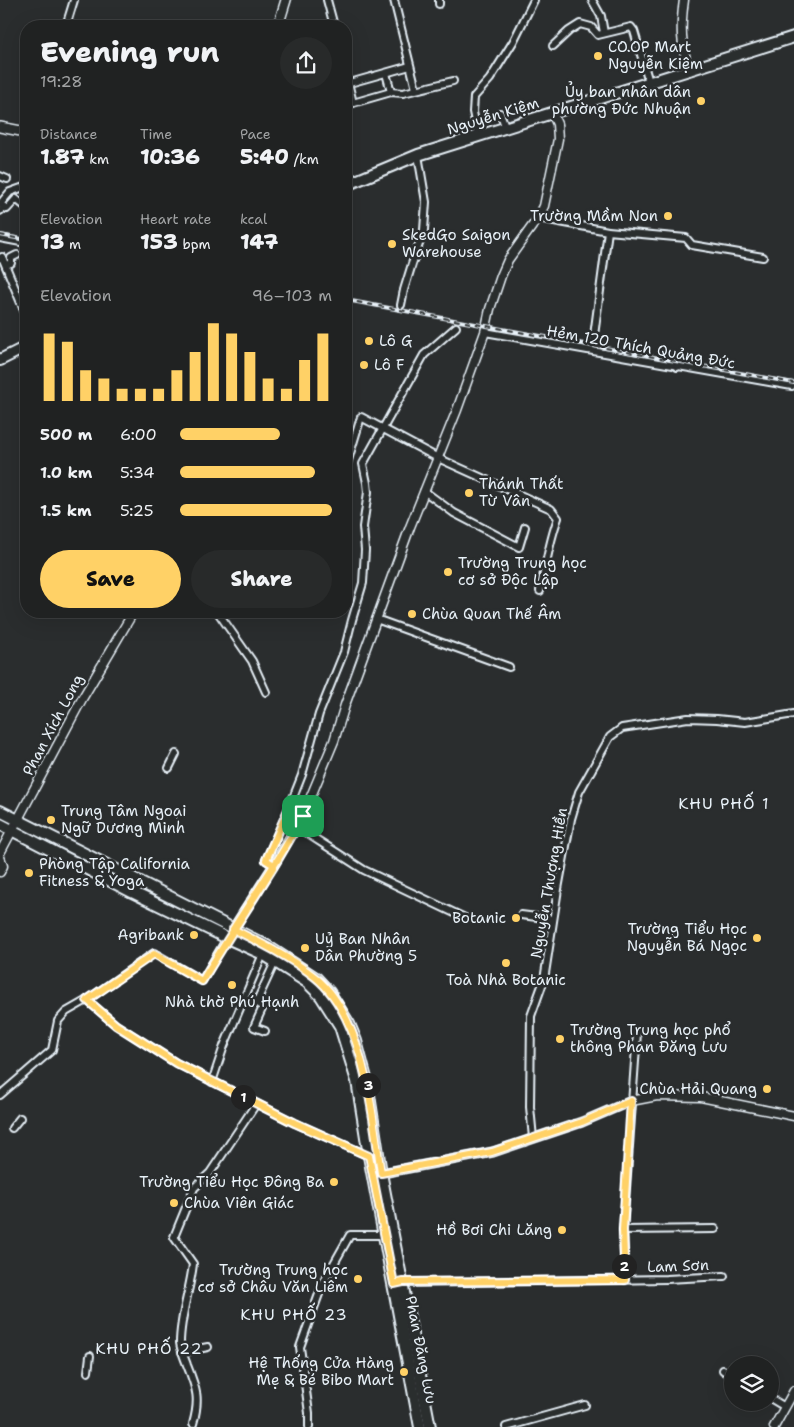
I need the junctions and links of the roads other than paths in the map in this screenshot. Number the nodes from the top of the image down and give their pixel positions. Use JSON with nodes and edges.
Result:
{"nodes":[{"id":1,"x":74,"y":0,"type":"edge"},
{"id":2,"x":286,"y":0,"type":"edge"},
{"id":3,"x":326,"y":0,"type":"edge"},
{"id":4,"x":394,"y":0,"type":"edge"},
{"id":5,"x":534,"y":0,"type":"edge"},
{"id":6,"x":592,"y":0,"type":"edge"},
{"id":7,"x":684,"y":0,"type":"edge"},
{"id":8,"x":68,"y":20,"type":"edge"},
{"id":9,"x":280,"y":20,"type":"edge"},
{"id":10,"x":332,"y":20,"type":"edge"},
{"id":11,"x":604,"y":33,"type":"junction"},
{"id":12,"x":794,"y":37,"type":"edge"},
{"id":13,"x":553,"y":46,"type":"dead end"},
{"id":14,"x":410,"y":66,"type":"junction"},
{"id":15,"x":689,"y":71,"type":"junction"},
{"id":16,"x":386,"y":73,"type":"junction"},
{"id":17,"x":453,"y":81,"type":"dead end"},
{"id":18,"x":649,"y":82,"type":"junction"},
{"id":19,"x":352,"y":83,"type":"edge"},
{"id":20,"x":416,"y":89,"type":"junction"},
{"id":21,"x":391,"y":92,"type":"junction"},
{"id":22,"x":352,"y":103,"type":"edge"},
{"id":23,"x":500,"y":113,"type":"dead end"},
{"id":24,"x":552,"y":113,"type":"junction"},
{"id":25,"x":0,"y":127,"type":"edge"},
{"id":26,"x":506,"y":128,"type":"junction"},
{"id":27,"x":20,"y":131,"type":"edge"},
{"id":28,"x":478,"y":136,"type":"junction"},
{"id":29,"x":418,"y":155,"type":"junction"},
{"id":30,"x":0,"y":176,"type":"edge"},
{"id":31,"x":7,"y":179,"type":"dead end"},
{"id":32,"x":352,"y":182,"type":"edge"},
{"id":33,"x":20,"y":188,"type":"edge"},
{"id":34,"x":20,"y":203,"type":"edge"},
{"id":35,"x":2,"y":209,"type":"edge"},
{"id":36,"x":538,"y":218,"type":"junction"},
{"id":37,"x":608,"y":231,"type":"junction"},
{"id":38,"x":0,"y":238,"type":"edge"},
{"id":39,"x":20,"y":242,"type":"edge"},
{"id":40,"x":17,"y":255,"type":"dead end"},
{"id":41,"x":763,"y":257,"type":"dead end"},
{"id":42,"x":0,"y":258,"type":"edge"},
{"id":43,"x":6,"y":265,"type":"junction"},
{"id":44,"x":20,"y":300,"type":"edge"},
{"id":45,"x":401,"y":305,"type":"dead end"},
{"id":46,"x":456,"y":327,"type":"dead end"},
{"id":47,"x":485,"y":332,"type":"junction"},
{"id":48,"x":593,"y":343,"type":"dead end"},
{"id":49,"x":20,"y":350,"type":"edge"},
{"id":50,"x":680,"y":358,"type":"dead end"},
{"id":51,"x":0,"y":360,"type":"edge"},
{"id":52,"x":677,"y":366,"type":"junction"},
{"id":53,"x":792,"y":386,"type":"dead end"},
{"id":54,"x":383,"y":428,"type":"junction"},
{"id":55,"x":352,"y":447,"type":"edge"},
{"id":56,"x":438,"y":458,"type":"junction"},
{"id":57,"x":424,"y":491,"type":"junction"},
{"id":58,"x":525,"y":527,"type":"dead end"},
{"id":59,"x":540,"y":591,"type":"dead end"},
{"id":60,"x":130,"y":618,"type":"edge"},
{"id":61,"x":222,"y":618,"type":"edge"},
{"id":62,"x":376,"y":618,"type":"junction"},
{"id":63,"x":509,"y":667,"type":"dead end"},
{"id":64,"x":266,"y":692,"type":"dead end"},
{"id":65,"x":794,"y":714,"type":"edge"},
{"id":66,"x":176,"y":754,"type":"dead end"},
{"id":67,"x":169,"y":768,"type":"dead end"},
{"id":68,"x":289,"y":808,"type":"junction"},
{"id":69,"x":0,"y":811,"type":"edge"},
{"id":70,"x":303,"y":816,"type":"junction"},
{"id":71,"x":18,"y":821,"type":"junction"},
{"id":72,"x":0,"y":824,"type":"edge"},
{"id":73,"x":297,"y":827,"type":"junction"},
{"id":74,"x":12,"y":832,"type":"junction"},
{"id":75,"x":279,"y":832,"type":"junction"},
{"id":76,"x":290,"y":839,"type":"junction"},
{"id":77,"x":0,"y":853,"type":"edge"},
{"id":78,"x":0,"y":857,"type":"edge"},
{"id":79,"x":274,"y":865,"type":"junction"},
{"id":80,"x":0,"y":872,"type":"edge"},
{"id":81,"x":520,"y":914,"type":"dead end"},
{"id":82,"x":465,"y":918,"type":"dead end"},
{"id":83,"x":554,"y":920,"type":"junction"},
{"id":84,"x":230,"y":934,"type":"junction"},
{"id":85,"x":263,"y":954,"type":"junction"},
{"id":86,"x":275,"y":962,"type":"junction"},
{"id":87,"x":87,"y":1000,"type":"junction"},
{"id":88,"x":265,"y":1030,"type":"dead end"},
{"id":89,"x":637,"y":1033,"type":"dead end"},
{"id":90,"x":212,"y":1082,"type":"junction"},
{"id":91,"x":0,"y":1096,"type":"edge"},
{"id":92,"x":631,"y":1101,"type":"junction"},
{"id":93,"x":256,"y":1104,"type":"junction"},
{"id":94,"x":794,"y":1116,"type":"edge"},
{"id":95,"x":20,"y":1118,"type":"dead end"},
{"id":96,"x":12,"y":1128,"type":"dead end"},
{"id":97,"x":533,"y":1138,"type":"junction"},
{"id":98,"x":373,"y":1155,"type":"junction"},
{"id":99,"x":377,"y":1174,"type":"junction"},
{"id":100,"x":715,"y":1229,"type":"dead end"},
{"id":101,"x":623,"y":1230,"type":"junction"},
{"id":102,"x":385,"y":1235,"type":"junction"},
{"id":103,"x":724,"y":1276,"type":"dead end"},
{"id":104,"x":625,"y":1280,"type":"junction"},
{"id":105,"x":398,"y":1283,"type":"junction"},
{"id":106,"x":208,"y":1347,"type":"dead end"},
{"id":107,"x":182,"y":1352,"type":"junction"},
{"id":108,"x":90,"y":1356,"type":"dead end"},
{"id":109,"x":88,"y":1372,"type":"dead end"},
{"id":110,"x":794,"y":1391,"type":"edge"},
{"id":111,"x":779,"y":1403,"type":"edge"},
{"id":112,"x":585,"y":1405,"type":"dead end"},
{"id":113,"x":785,"y":1406,"type":"junction"},
{"id":114,"x":193,"y":1424,"type":"dead end"},
{"id":115,"x":310,"y":1427,"type":"edge"},
{"id":116,"x":420,"y":1427,"type":"edge"},
{"id":117,"x":430,"y":1427,"type":"edge"},
{"id":118,"x":506,"y":1427,"type":"edge"},
{"id":119,"x":774,"y":1427,"type":"edge"}],
"edges":[{"from":1,"to":8,"type":"street"},
{"from":2,"to":9,"type":"main road"},
{"from":3,"to":10,"type":"street"},
{"from":4,"to":14,"type":"street"},
{"from":5,"to":28,"type":"street"},
{"from":6,"to":11,"type":"street"},
{"from":7,"to":15,"type":"street"},
{"from":11,"to":13,"type":"street"},
{"from":11,"to":18,"type":"street"},
{"from":12,"to":15,"type":"main road","name":"Nguyễn Kiệm"},
{"from":14,"to":16,"type":"street"},
{"from":14,"to":20,"type":"street"},
{"from":15,"to":18,"type":"main road","name":"Nguyễn Kiệm"},
{"from":16,"to":19,"type":"street"},
{"from":16,"to":21,"type":"street"},
{"from":17,"to":20,"type":"street"},
{"from":18,"to":24,"type":"main road","name":"Nguyễn Kiệm"},
{"from":20,"to":21,"type":"street"},
{"from":21,"to":22,"type":"street"},
{"from":23,"to":26,"type":"street"},
{"from":24,"to":26,"type":"main road","name":"Nguyễn Kiệm"},
{"from":24,"to":36,"type":"street"},
{"from":25,"to":27,"type":"main road"},
{"from":26,"to":28,"type":"main road","name":"Nguyễn Kiệm"},
{"from":28,"to":29,"type":"main road","name":"Nguyễn Kiệm"},
{"from":29,"to":32,"type":"main road","name":"Nguyễn Kiệm"},
{"from":29,"to":45,"type":"street"},
{"from":30,"to":31,"type":"street"},
{"from":33,"to":35,"type":"street"},
{"from":34,"to":35,"type":"street"},
{"from":36,"to":37,"type":"street"},
{"from":36,"to":47,"type":"street"},
{"from":37,"to":41,"type":"street"},
{"from":37,"to":48,"type":"street"},
{"from":38,"to":39,"type":"street"},
{"from":40,"to":43,"type":"street"},
{"from":42,"to":43,"type":"street"},
{"from":43,"to":44,"type":"street"},
{"from":46,"to":54,"type":"street"},
{"from":47,"to":52,"type":"street","name":"Hẻm 120 Thích Quảng Đức"},
{"from":47,"to":56,"type":"street"},
{"from":49,"to":51,"type":"main road"},
{"from":50,"to":52,"type":"street"},
{"from":52,"to":53,"type":"street","name":"Hẻm 120 Thích Quảng Đức"},
{"from":54,"to":55,"type":"street"},
{"from":54,"to":56,"type":"street"},
{"from":54,"to":68,"type":"street"},
{"from":56,"to":57,"type":"street"},
{"from":56,"to":59,"type":"street"},
{"from":57,"to":58,"type":"street"},
{"from":57,"to":62,"type":"street"},
{"from":60,"to":71,"type":"street","name":"Phan Xích Long"},
{"from":61,"to":64,"type":"street"},
{"from":62,"to":63,"type":"street"},
{"from":62,"to":70,"type":"street"},
{"from":65,"to":83,"type":"street","name":"Nguyễn Thượng Hiền"},
{"from":66,"to":67,"type":"street"},
{"from":68,"to":70,"type":"street"},
{"from":68,"to":75,"type":"street"},
{"from":69,"to":71,"type":"main road","name":"Phan Đăng Lưu"},
{"from":70,"to":73,"type":"street"},
{"from":71,"to":74,"type":"street","name":"Phan Xích Long"},
{"from":71,"to":84,"type":"main road","name":"Phan Đăng Lưu"},
{"from":72,"to":74,"type":"main road","name":"Phan Đăng Lưu"},
{"from":73,"to":76,"type":"street"},
{"from":73,"to":82,"type":"street"},
{"from":74,"to":77,"type":"street","name":"Phan Xích Long"},
{"from":74,"to":84,"type":"main road","name":"Phan Đăng Lưu"},
{"from":75,"to":76,"type":"street"},
{"from":75,"to":79,"type":"street"},
{"from":76,"to":79,"type":"street"},
{"from":78,"to":80,"type":"street"},
{"from":79,"to":84,"type":"street"},
{"from":81,"to":83,"type":"street"},
{"from":83,"to":97,"type":"street","name":"Nguyễn Thượng Hiền"},
{"from":84,"to":85,"type":"main road","name":"Phan Đăng Lưu"},
{"from":84,"to":87,"type":"street"},
{"from":84,"to":98,"type":"main road","name":"Phan Đăng Lưu"},
{"from":85,"to":86,"type":"main road","name":"Phan Đăng Lưu"},
{"from":85,"to":90,"type":"street"},
{"from":86,"to":88,"type":"street"},
{"from":86,"to":98,"type":"main road","name":"Phan Đăng Lưu"},
{"from":87,"to":90,"type":"street"},
{"from":87,"to":91,"type":"street"},
{"from":89,"to":92,"type":"street"},
{"from":90,"to":93,"type":"street"},
{"from":92,"to":94,"type":"street"},
{"from":92,"to":97,"type":"street"},
{"from":92,"to":101,"type":"street"},
{"from":93,"to":98,"type":"street"},
{"from":93,"to":107,"type":"street"},
{"from":95,"to":96,"type":"street"},
{"from":97,"to":99,"type":"street"},
{"from":98,"to":99,"type":"main road","name":"Phan Đăng Lưu"},
{"from":99,"to":102,"type":"main road","name":"Phan Đăng Lưu"},
{"from":99,"to":105,"type":"main road","name":"Phan Đăng Lưu"},
{"from":100,"to":101,"type":"street"},
{"from":101,"to":104,"type":"street"},
{"from":102,"to":105,"type":"main road","name":"Phan Đăng Lưu"},
{"from":102,"to":115,"type":"street"},
{"from":103,"to":104,"type":"street","name":"Lam Sơn"},
{"from":104,"to":105,"type":"street","name":"Lam Sơn"},
{"from":105,"to":116,"type":"main road","name":"Phan Đăng Lưu"},
{"from":105,"to":117,"type":"main road","name":"Phan Đăng Lưu"},
{"from":106,"to":107,"type":"street"},
{"from":107,"to":114,"type":"street"},
{"from":108,"to":109,"type":"street"},
{"from":110,"to":113,"type":"street"},
{"from":111,"to":113,"type":"street"},
{"from":112,"to":118,"type":"street"},
{"from":113,"to":119,"type":"street"}]}
